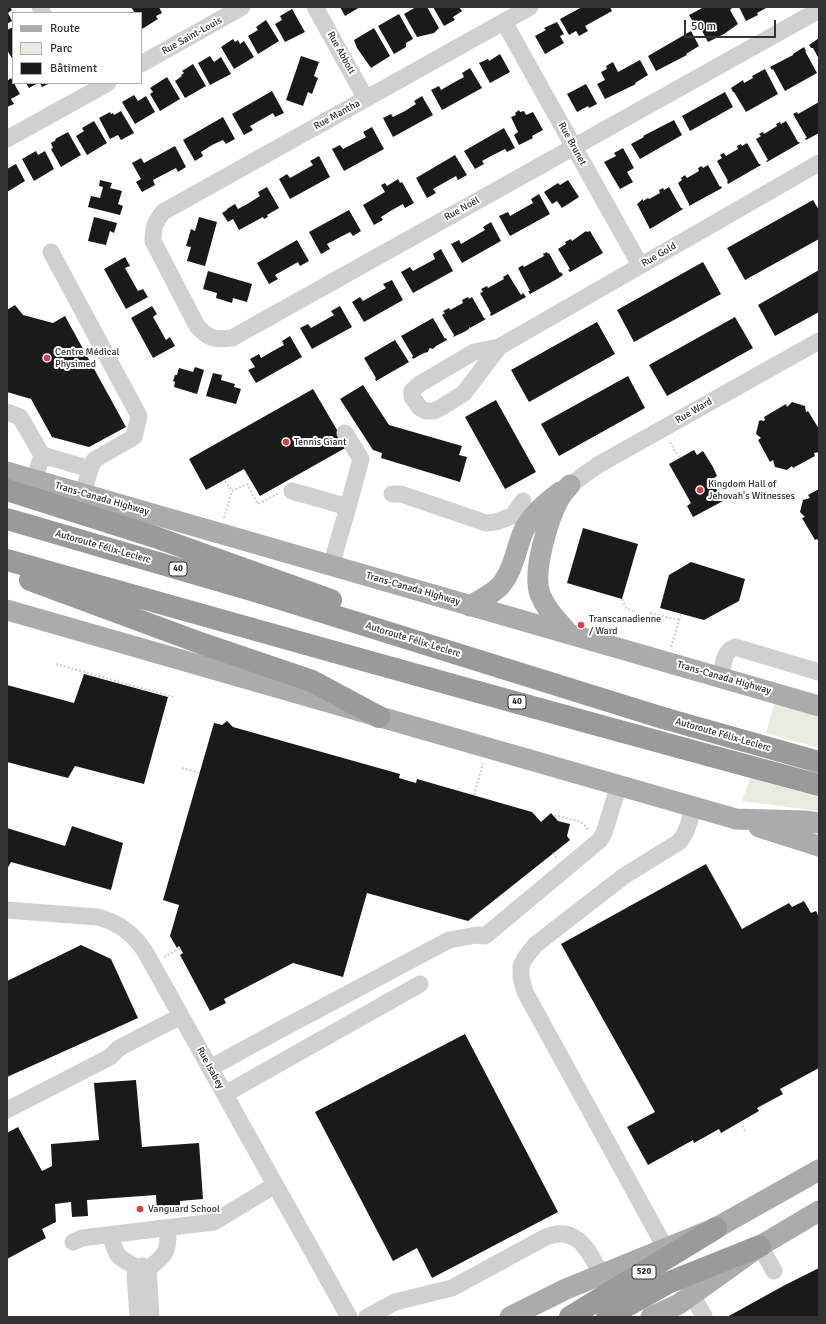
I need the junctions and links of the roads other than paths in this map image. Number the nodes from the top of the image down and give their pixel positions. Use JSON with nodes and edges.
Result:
{"nodes":[{"id":1,"x":242,"y":7,"type":"edge"},
{"id":2,"x":315,"y":7,"type":"edge"},
{"id":3,"x":530,"y":7,"type":"edge"},
{"id":4,"x":819,"y":10,"type":"edge"},
{"id":5,"x":504,"y":22,"type":"junction"},
{"id":6,"x":142,"y":63,"type":"edge"},
{"id":7,"x":104,"y":84,"type":"edge"},
{"id":8,"x":85,"y":89,"type":"edge"},
{"id":9,"x":366,"y":99,"type":"junction"},
{"id":10,"x":7,"y":139,"type":"edge"},
{"id":11,"x":573,"y":146,"type":"junction"},
{"id":12,"x":819,"y":163,"type":"edge"},
{"id":13,"x":153,"y":231,"type":"joint"},
{"id":14,"x":50,"y":252,"type":"dead end"},
{"id":15,"x":640,"y":266,"type":"junction"},
{"id":16,"x":819,"y":340,"type":"edge"},
{"id":17,"x":499,"y":347,"type":"junction"},
{"id":18,"x":7,"y":412,"type":"edge"},
{"id":19,"x":345,"y":433,"type":"dead end"},
{"id":20,"x":42,"y":455,"type":"junction"},
{"id":21,"x":90,"y":469,"type":"junction"},
{"id":22,"x":7,"y":472,"type":"edge"},
{"id":23,"x":34,"y":480,"type":"junction"},
{"id":24,"x":570,"y":485,"type":"junction"},
{"id":25,"x":7,"y":490,"type":"edge"},
{"id":26,"x":288,"y":490,"type":"road end"},
{"id":27,"x":83,"y":494,"type":"junction"},
{"id":28,"x":392,"y":494,"type":"dead end"},
{"id":29,"x":523,"y":501,"type":"dead end"},
{"id":30,"x":348,"y":507,"type":"junction"},
{"id":31,"x":7,"y":520,"type":"edge"},
{"id":32,"x":7,"y":560,"type":"edge"},
{"id":33,"x":332,"y":566,"type":"junction"},
{"id":34,"x":7,"y":571,"type":"edge"},
{"id":35,"x":470,"y":606,"type":"junction"},
{"id":36,"x":7,"y":610,"type":"edge"},
{"id":37,"x":569,"y":634,"type":"junction"},
{"id":38,"x":436,"y":647,"type":"junction"},
{"id":39,"x":819,"y":672,"type":"edge"},
{"id":40,"x":721,"y":677,"type":"junction"},
{"id":41,"x":819,"y":706,"type":"edge"},
{"id":42,"x":378,"y":717,"type":"junction"},
{"id":43,"x":819,"y":762,"type":"edge"},
{"id":44,"x":619,"y":785,"type":"junction"},
{"id":45,"x":819,"y":785,"type":"edge"},
{"id":46,"x":694,"y":807,"type":"junction"},
{"id":47,"x":736,"y":819,"type":"junction"},
{"id":48,"x":819,"y":823,"type":"edge"},
{"id":49,"x":819,"y":846,"type":"edge"},
{"id":50,"x":7,"y":910,"type":"edge"},
{"id":51,"x":420,"y":984,"type":"dead end"},
{"id":52,"x":181,"y":1016,"type":"junction"},
{"id":53,"x":210,"y":1068,"type":"junction"},
{"id":54,"x":225,"y":1094,"type":"junction"},
{"id":55,"x":7,"y":1110,"type":"edge"},
{"id":56,"x":819,"y":1170,"type":"edge"},
{"id":57,"x":275,"y":1184,"type":"junction"},
{"id":58,"x":819,"y":1211,"type":"edge"},
{"id":59,"x":168,"y":1228,"type":"junction"},
{"id":60,"x":716,"y":1228,"type":"junction"},
{"id":61,"x":111,"y":1235,"type":"junction"},
{"id":62,"x":73,"y":1242,"type":"dead end"},
{"id":63,"x":760,"y":1246,"type":"junction"},
{"id":64,"x":666,"y":1249,"type":"junction"},
{"id":65,"x":143,"y":1269,"type":"junction"},
{"id":66,"x":774,"y":1271,"type":"dead end"},
{"id":67,"x":601,"y":1274,"type":"junction"},
{"id":68,"x":692,"y":1294,"type":"junction"},
{"id":69,"x":704,"y":1316,"type":"dead end"},
{"id":70,"x":138,"y":1317,"type":"edge"},
{"id":71,"x":151,"y":1317,"type":"edge"},
{"id":72,"x":349,"y":1317,"type":"edge"},
{"id":73,"x":367,"y":1317,"type":"edge"},
{"id":74,"x":510,"y":1317,"type":"edge"},
{"id":75,"x":570,"y":1317,"type":"edge"},
{"id":76,"x":607,"y":1317,"type":"edge"},
{"id":77,"x":651,"y":1317,"type":"edge"}],
"edges":[{"from":1,"to":6,"type":"street","name":"Rue Saint-Louis"},
{"from":2,"to":9,"type":"street","name":"Rue Abbott"},
{"from":3,"to":5,"type":"street","name":"Rue Mantha"},
{"from":4,"to":11,"type":"street","name":"Rue Noël"},
{"from":5,"to":9,"type":"street","name":"Rue Mantha"},
{"from":5,"to":11,"type":"street","name":"Rue Brunet"},
{"from":7,"to":8,"type":"street"},
{"from":8,"to":10,"type":"street"},
{"from":9,"to":13,"type":"street","name":"Rue Mantha"},
{"from":11,"to":13,"type":"street","name":"Rue Noël"},
{"from":11,"to":15,"type":"street","name":"Rue Brunet"},
{"from":12,"to":15,"type":"street","name":"Rue Gold"},
{"from":14,"to":21,"type":"street"},
{"from":15,"to":17,"type":"street","name":"Rue Gold"},
{"from":16,"to":24,"type":"street","name":"Rue Ward"},
{"from":17,"to":17,"type":"street","name":"Rue Gold"},
{"from":18,"to":20,"type":"street"},
{"from":19,"to":30,"type":"street"},
{"from":20,"to":21,"type":"street"},
{"from":20,"to":23,"type":"street"},
{"from":21,"to":27,"type":"street"},
{"from":22,"to":23,"type":"main road","name":"Trans-Canada Highway"},
{"from":23,"to":27,"type":"main road","name":"Trans-Canada Highway"},
{"from":24,"to":35,"type":"main road"},
{"from":24,"to":37,"type":"main road"},
{"from":25,"to":38,"type":"highway"},
{"from":26,"to":30,"type":"street"},
{"from":27,"to":33,"type":"main road","name":"Trans-Canada Highway"},
{"from":28,"to":29,"type":"street"},
{"from":30,"to":33,"type":"street"},
{"from":31,"to":38,"type":"highway","name":"Autoroute Félix-Leclerc","number":"40"},
{"from":32,"to":45,"type":"highway","number":"40"},
{"from":33,"to":35,"type":"main road","name":"Trans-Canada Highway"},
{"from":34,"to":42,"type":"highway"},
{"from":35,"to":37,"type":"main road","name":"Trans-Canada Highway"},
{"from":36,"to":42,"type":"main road"},
{"from":37,"to":40,"type":"main road","name":"Trans-Canada Highway"},
{"from":38,"to":43,"type":"highway","name":"Autoroute Félix-Leclerc","number":"40"},
{"from":39,"to":40,"type":"street"},
{"from":40,"to":41,"type":"main road","name":"Trans-Canada Highway"},
{"from":42,"to":44,"type":"main road"},
{"from":44,"to":46,"type":"main road"},
{"from":44,"to":53,"type":"street"},
{"from":46,"to":47,"type":"main road"},
{"from":46,"to":64,"type":"street"},
{"from":47,"to":48,"type":"main road"},
{"from":47,"to":49,"type":"main road"},
{"from":50,"to":52,"type":"street","name":"Rue Isabey"},
{"from":51,"to":54,"type":"street"},
{"from":52,"to":53,"type":"street","name":"Rue Isabey"},
{"from":52,"to":55,"type":"street"},
{"from":53,"to":54,"type":"street","name":"Rue Isabey"},
{"from":54,"to":57,"type":"street","name":"Rue Isabey"},
{"from":56,"to":60,"type":"main road"},
{"from":57,"to":59,"type":"street"},
{"from":57,"to":72,"type":"street","name":"Rue Isabey"},
{"from":58,"to":63,"type":"main road"},
{"from":59,"to":61,"type":"street"},
{"from":59,"to":65,"type":"street"},
{"from":60,"to":64,"type":"main road"},
{"from":60,"to":75,"type":"highway","number":"520"},
{"from":61,"to":62,"type":"street"},
{"from":61,"to":65,"type":"street"},
{"from":63,"to":66,"type":"street"},
{"from":63,"to":68,"type":"main road"},
{"from":63,"to":76,"type":"highway","number":"520"},
{"from":64,"to":67,"type":"main road"},
{"from":65,"to":70,"type":"street"},
{"from":65,"to":71,"type":"street"},
{"from":67,"to":73,"type":"street"},
{"from":67,"to":74,"type":"main road"},
{"from":68,"to":69,"type":"street"},
{"from":68,"to":77,"type":"main road"}]}
